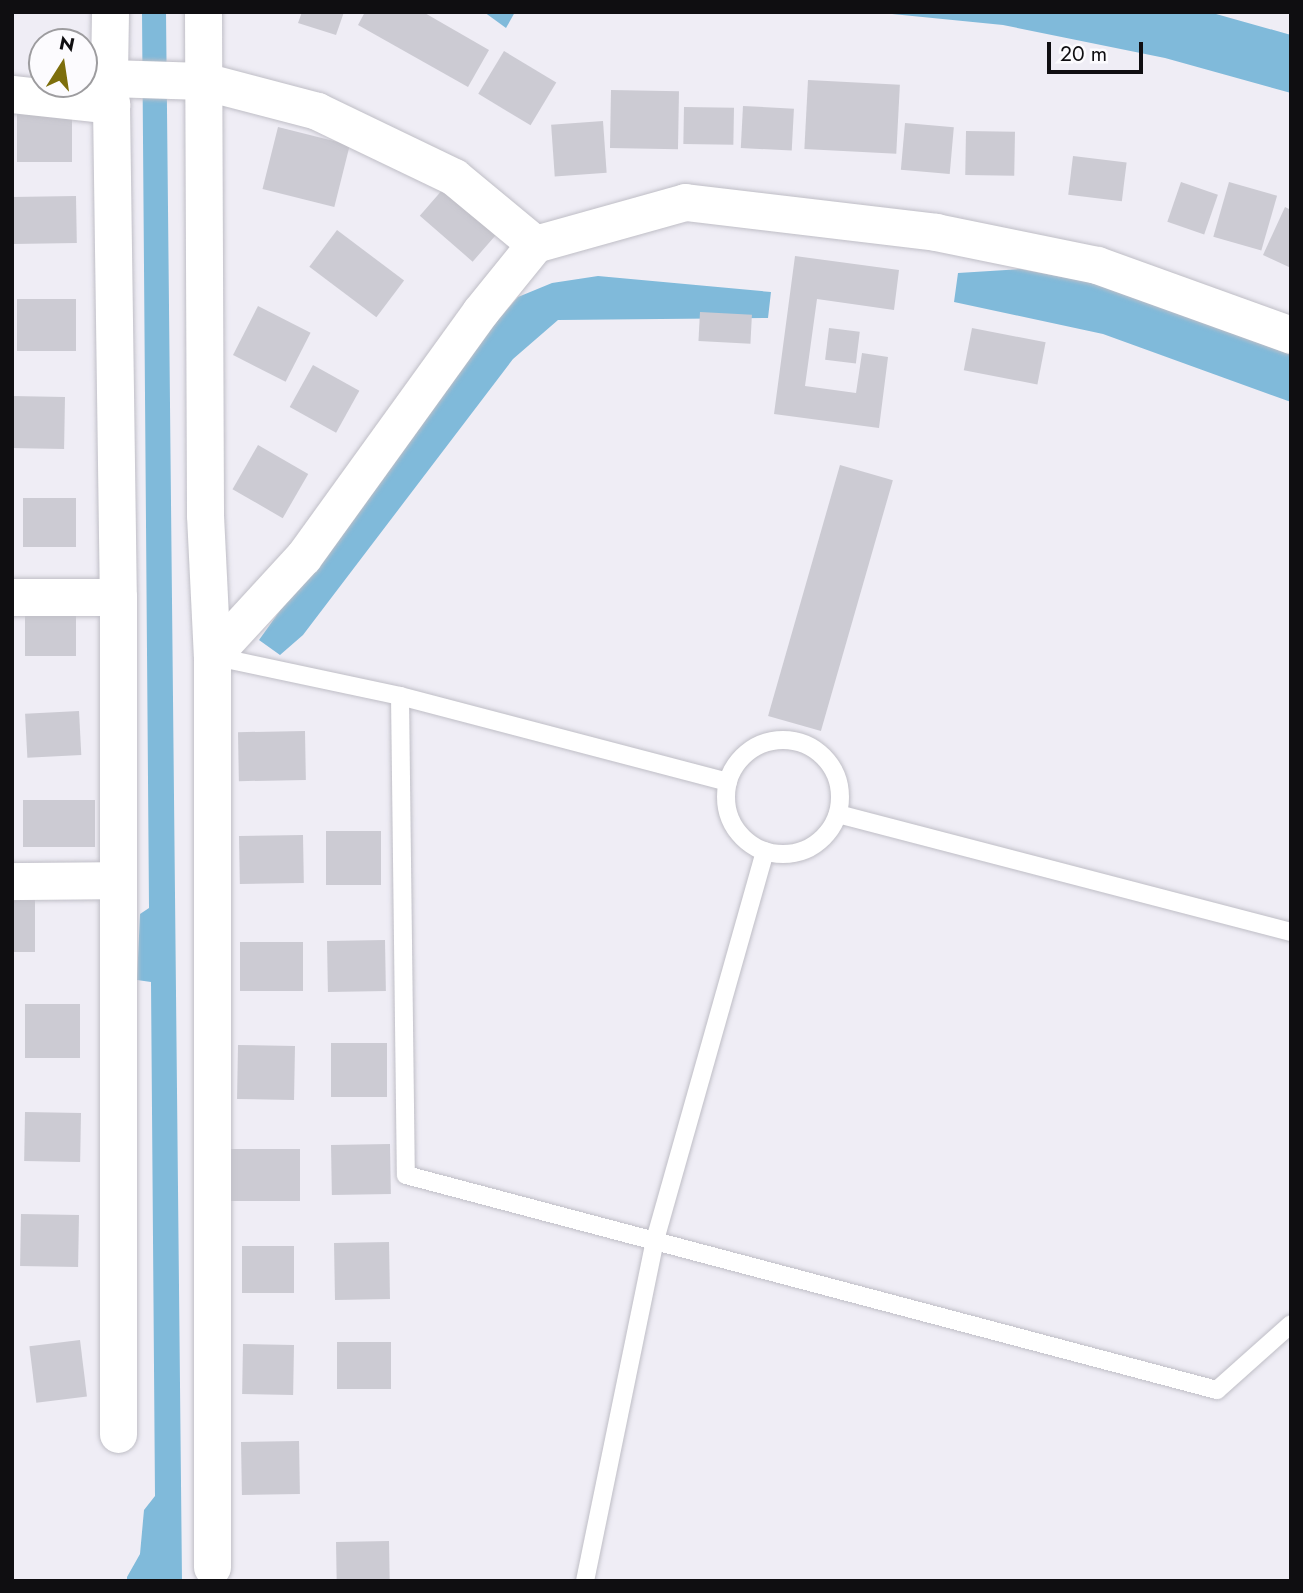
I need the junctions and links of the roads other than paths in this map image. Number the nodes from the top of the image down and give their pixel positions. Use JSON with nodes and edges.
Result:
{"nodes":[{"id":1,"x":110,"y":12,"type":"edge"},
{"id":2,"x":203,"y":12,"type":"edge"},
{"id":3,"x":193,"y":80,"type":"junction"},
{"id":4,"x":115,"y":87,"type":"junction"},
{"id":5,"x":12,"y":94,"type":"edge"},
{"id":6,"x":535,"y":244,"type":"junction"},
{"id":7,"x":1291,"y":334,"type":"edge"},
{"id":8,"x":12,"y":597,"type":"edge"},
{"id":9,"x":118,"y":597,"type":"junction"},
{"id":10,"x":212,"y":656,"type":"junction"},
{"id":11,"x":400,"y":696,"type":"junction"},
{"id":12,"x":727,"y":782,"type":"junction"},
{"id":13,"x":838,"y":814,"type":"junction"},
{"id":14,"x":765,"y":851,"type":"junction"},
{"id":15,"x":117,"y":880,"type":"junction"},
{"id":16,"x":12,"y":881,"type":"edge"},
{"id":17,"x":1291,"y":932,"type":"edge"},
{"id":18,"x":655,"y":1240,"type":"junction"},
{"id":19,"x":1291,"y":1324,"type":"edge"},
{"id":20,"x":118,"y":1434,"type":"dead end"},
{"id":21,"x":212,"y":1567,"type":"dead end"},
{"id":22,"x":585,"y":1581,"type":"edge"}],
"edges":[{"from":1,"to":4,"type":"street"},
{"from":2,"to":3,"type":"street"},
{"from":3,"to":4,"type":"street"},
{"from":3,"to":6,"type":"street"},
{"from":3,"to":10,"type":"street"},
{"from":4,"to":5,"type":"street"},
{"from":4,"to":9,"type":"street"},
{"from":6,"to":7,"type":"street"},
{"from":6,"to":10,"type":"street"},
{"from":8,"to":9,"type":"street"},
{"from":9,"to":15,"type":"street"},
{"from":10,"to":11,"type":"lane"},
{"from":10,"to":21,"type":"street"},
{"from":11,"to":12,"type":"lane"},
{"from":11,"to":18,"type":"lane"},
{"from":12,"to":13,"type":"lane"},
{"from":12,"to":14,"type":"lane"},
{"from":13,"to":14,"type":"lane"},
{"from":13,"to":17,"type":"lane"},
{"from":14,"to":18,"type":"lane"},
{"from":15,"to":16,"type":"street"},
{"from":15,"to":20,"type":"street"},
{"from":18,"to":19,"type":"lane"},
{"from":18,"to":22,"type":"lane"}]}
